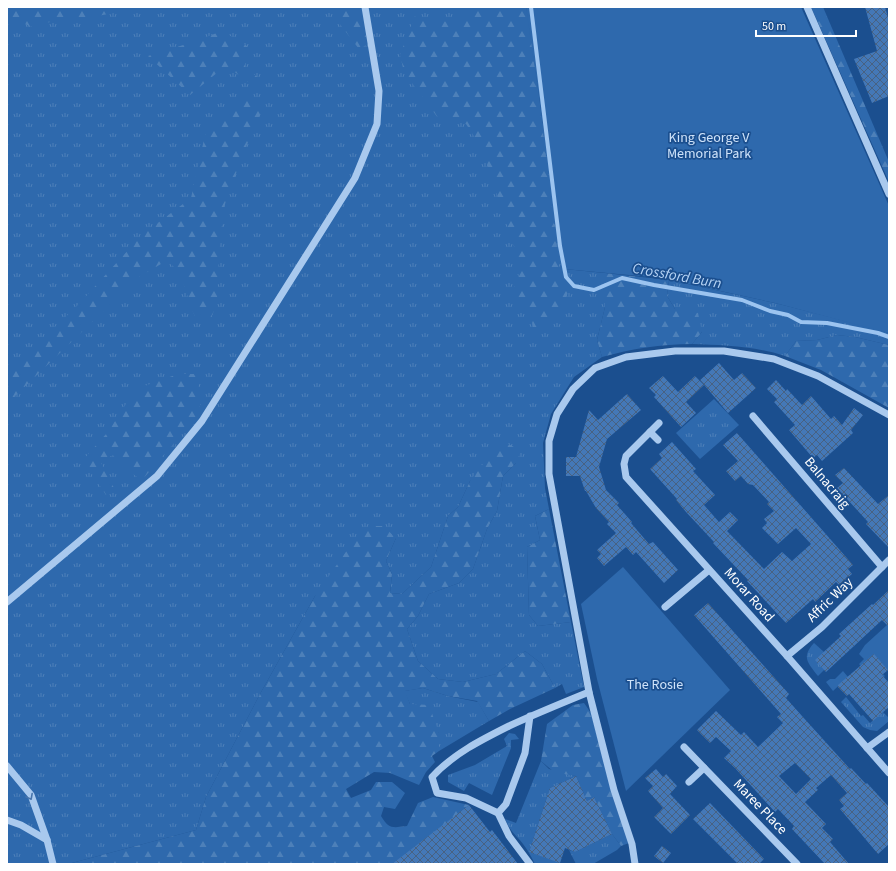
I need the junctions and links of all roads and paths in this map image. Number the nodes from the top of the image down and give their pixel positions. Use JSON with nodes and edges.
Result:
{"nodes":[{"id":1,"x":365,"y":7,"type":"edge"},
{"id":2,"x":807,"y":7,"type":"edge"},
{"id":3,"x":889,"y":194,"type":"edge"},
{"id":4,"x":889,"y":415,"type":"edge"},
{"id":5,"x":753,"y":416,"type":"dead end"},
{"id":6,"x":659,"y":423,"type":"dead end"},
{"id":7,"x":650,"y":432,"type":"junction"},
{"id":8,"x":658,"y":440,"type":"dead end"},
{"id":9,"x":889,"y":560,"type":"edge"},
{"id":10,"x":882,"y":567,"type":"junction"},
{"id":11,"x":709,"y":570,"type":"junction"},
{"id":12,"x":7,"y":602,"type":"edge"},
{"id":13,"x":665,"y":607,"type":"dead end"},
{"id":14,"x":787,"y":656,"type":"junction"},
{"id":15,"x":589,"y":692,"type":"junction"},
{"id":16,"x":530,"y":716,"type":"junction"},
{"id":17,"x":889,"y":732,"type":"edge"},
{"id":18,"x":684,"y":747,"type":"dead end"},
{"id":19,"x":867,"y":748,"type":"junction"},
{"id":20,"x":7,"y":766,"type":"edge"},
{"id":21,"x":704,"y":768,"type":"junction"},
{"id":22,"x":889,"y":773,"type":"edge"},
{"id":23,"x":689,"y":782,"type":"dead end"},
{"id":24,"x":498,"y":813,"type":"junction"},
{"id":25,"x":7,"y":820,"type":"edge"},
{"id":26,"x":47,"y":840,"type":"junction"},
{"id":27,"x":53,"y":864,"type":"edge"},
{"id":28,"x":530,"y":864,"type":"edge"},
{"id":29,"x":635,"y":864,"type":"edge"},
{"id":30,"x":797,"y":864,"type":"edge"}],
"edges":[{"from":1,"to":12,"type":"street"},
{"from":2,"to":3,"type":"street"},
{"from":4,"to":15,"type":"street"},
{"from":5,"to":10,"type":"street","name":"Balnacraig"},
{"from":6,"to":7,"type":"street","name":"Morar Road"},
{"from":7,"to":8,"type":"street"},
{"from":7,"to":11,"type":"street","name":"Morar Road"},
{"from":9,"to":10,"type":"street","name":"Affric Way"},
{"from":10,"to":14,"type":"street","name":"Affric Way"},
{"from":11,"to":13,"type":"street"},
{"from":11,"to":14,"type":"street","name":"Morar Road"},
{"from":14,"to":19,"type":"street","name":"Morar Road"},
{"from":15,"to":16,"type":"street"},
{"from":15,"to":29,"type":"street"},
{"from":16,"to":24,"type":"street"},
{"from":16,"to":24,"type":"street"},
{"from":17,"to":19,"type":"street"},
{"from":18,"to":21,"type":"street","name":"Maree Place"},
{"from":19,"to":22,"type":"street","name":"Morar Road"},
{"from":20,"to":26,"type":"street","one_way":true},
{"from":21,"to":23,"type":"street"},
{"from":21,"to":30,"type":"street","name":"Maree Place"},
{"from":24,"to":28,"type":"street"},
{"from":25,"to":26,"type":"street"},
{"from":26,"to":27,"type":"street"}]}
